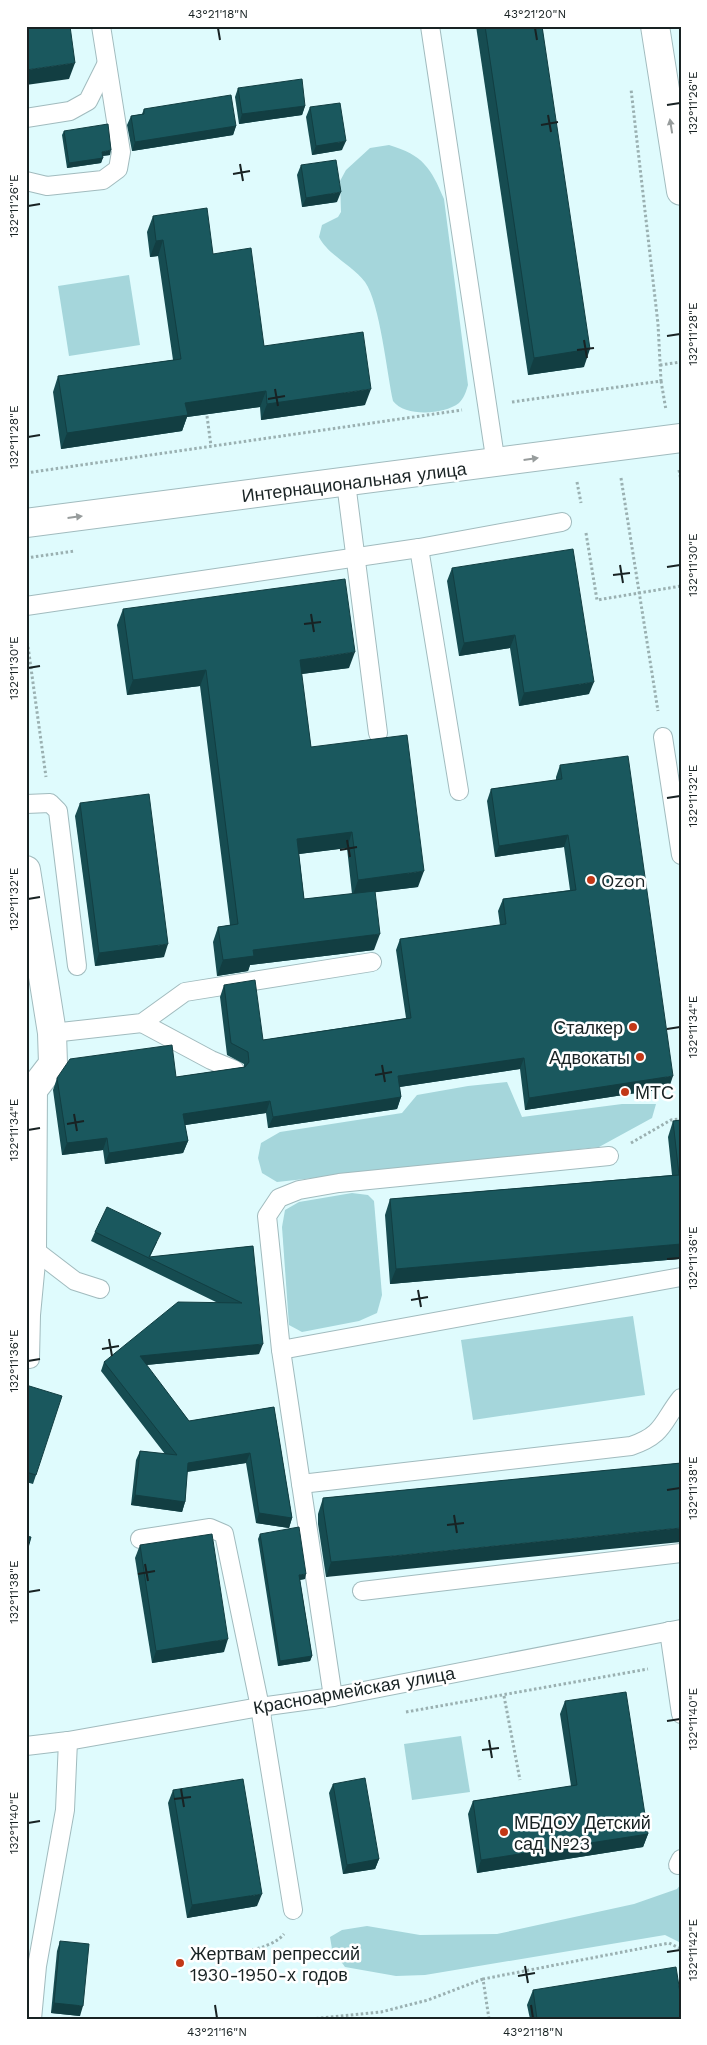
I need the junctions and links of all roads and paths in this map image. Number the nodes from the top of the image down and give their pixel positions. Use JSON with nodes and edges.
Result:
{"nodes":[{"id":1,"x":101,"y":26,"type":"edge"},
{"id":2,"x":430,"y":26,"type":"edge"},
{"id":3,"x":655,"y":26,"type":"edge"},
{"id":4,"x":106,"y":65,"type":"junction"},
{"id":5,"x":630,"y":84,"type":"dead end"},
{"id":6,"x":26,"y":118,"type":"edge"},
{"id":7,"x":26,"y":180,"type":"edge"},
{"id":8,"x":681,"y":191,"type":"edge"},
{"id":9,"x":681,"y":362,"type":"edge"},
{"id":10,"x":660,"y":365,"type":"junction"},
{"id":11,"x":489,"y":406,"type":"junction"},
{"id":12,"x":207,"y":416,"type":"edge"},
{"id":13,"x":681,"y":438,"type":"edge"},
{"id":14,"x":211,"y":446,"type":"junction"},
{"id":15,"x":496,"y":464,"type":"junction"},
{"id":16,"x":26,"y":473,"type":"edge"},
{"id":17,"x":620,"y":475,"type":"dead end"},
{"id":18,"x":577,"y":481,"type":"dead end"},
{"id":19,"x":346,"y":483,"type":"junction"},
{"id":20,"x":582,"y":508,"type":"dead end"},
{"id":21,"x":562,"y":522,"type":"dead end"},
{"id":22,"x":26,"y":523,"type":"edge"},
{"id":23,"x":585,"y":527,"type":"dead end"},
{"id":24,"x":419,"y":548,"type":"junction"},
{"id":25,"x":356,"y":557,"type":"junction"},
{"id":26,"x":681,"y":586,"type":"edge"},
{"id":27,"x":639,"y":593,"type":"junction"},
{"id":28,"x":26,"y":606,"type":"edge"},
{"id":29,"x":26,"y":631,"type":"edge"},
{"id":30,"x":378,"y":732,"type":"dead end"},
{"id":31,"x":662,"y":737,"type":"joint"},
{"id":32,"x":459,"y":791,"type":"dead end"},
{"id":33,"x":50,"y":803,"type":"junction"},
{"id":34,"x":26,"y":804,"type":"edge"},
{"id":35,"x":681,"y":855,"type":"edge"},
{"id":36,"x":26,"y":870,"type":"edge"},
{"id":37,"x":372,"y":962,"type":"edge"},
{"id":38,"x":78,"y":966,"type":"dead end"},
{"id":39,"x":142,"y":1022,"type":"junction"},
{"id":40,"x":52,"y":1033,"type":"junction"},
{"id":41,"x":235,"y":1070,"type":"edge"},
{"id":42,"x":32,"y":1092,"type":"edge"},
{"id":43,"x":681,"y":1119,"type":"edge"},
{"id":44,"x":609,"y":1156,"type":"joint"},
{"id":45,"x":37,"y":1252,"type":"junction"},
{"id":46,"x":681,"y":1277,"type":"edge"},
{"id":47,"x":100,"y":1289,"type":"dead end"},
{"id":48,"x":281,"y":1350,"type":"junction"},
{"id":49,"x":30,"y":1359,"type":"dead end"},
{"id":50,"x":681,"y":1398,"type":"edge"},
{"id":51,"x":301,"y":1484,"type":"junction"},
{"id":52,"x":140,"y":1539,"type":"dead end"},
{"id":53,"x":681,"y":1553,"type":"edge"},
{"id":54,"x":362,"y":1592,"type":"dead end"},
{"id":55,"x":675,"y":1630,"type":"edge"},
{"id":56,"x":498,"y":1663,"type":"junction"},
{"id":57,"x":672,"y":1664,"type":"junction"},
{"id":58,"x":504,"y":1696,"type":"junction"},
{"id":59,"x":333,"y":1697,"type":"junction"},
{"id":60,"x":260,"y":1707,"type":"junction"},
{"id":61,"x":399,"y":1713,"type":"dead end"},
{"id":62,"x":681,"y":1714,"type":"edge"},
{"id":63,"x":68,"y":1741,"type":"junction"},
{"id":64,"x":26,"y":1746,"type":"edge"},
{"id":65,"x":520,"y":1780,"type":"dead end"},
{"id":66,"x":293,"y":1910,"type":"joint"},
{"id":67,"x":681,"y":1949,"type":"edge"},
{"id":68,"x":193,"y":1959,"type":"dead end"},
{"id":69,"x":483,"y":1979,"type":"junction"},
{"id":70,"x":32,"y":2019,"type":"edge"},
{"id":71,"x":311,"y":2019,"type":"edge"},
{"id":72,"x":489,"y":2019,"type":"edge"}],
"edges":[{"from":1,"to":4,"type":"lane"},
{"from":2,"to":11,"type":"lane"},
{"from":8,"to":3,"type":"main road","one_way":true},
{"from":4,"to":6,"type":"lane"},
{"from":4,"to":7,"type":"lane"},
{"from":5,"to":10,"type":"path"},
{"from":9,"to":10,"type":"path"},
{"from":10,"to":11,"type":"path"},
{"from":11,"to":14,"type":"path"},
{"from":11,"to":15,"type":"lane"},
{"from":12,"to":14,"type":"path"},
{"from":15,"to":13,"type":"main road","name":"Интернациональная улица","one_way":true},
{"from":14,"to":16,"type":"path"},
{"from":15,"to":19,"type":"main road","name":"Интернациональная улица"},
{"from":17,"to":27,"type":"path"},
{"from":18,"to":20,"type":"path"},
{"from":22,"to":19,"type":"main road","name":"Интернациональная улица","one_way":true},
{"from":19,"to":25,"type":"lane"},
{"from":21,"to":24,"type":"lane"},
{"from":23,"to":27,"type":"path"},
{"from":24,"to":25,"type":"lane"},
{"from":24,"to":32,"type":"lane"},
{"from":25,"to":28,"type":"lane"},
{"from":25,"to":30,"type":"lane"},
{"from":26,"to":27,"type":"path"},
{"from":27,"to":31,"type":"path"},
{"from":29,"to":33,"type":"path"},
{"from":31,"to":35,"type":"lane"},
{"from":33,"to":34,"type":"lane"},
{"from":33,"to":38,"type":"lane"},
{"from":36,"to":40,"type":"main road"},
{"from":37,"to":39,"type":"lane"},
{"from":39,"to":40,"type":"lane"},
{"from":39,"to":41,"type":"lane"},
{"from":40,"to":42,"type":"main road"},
{"from":42,"to":45,"type":"lane"},
{"from":43,"to":44,"type":"path"},
{"from":44,"to":48,"type":"lane"},
{"from":45,"to":47,"type":"lane"},
{"from":45,"to":49,"type":"lane"},
{"from":46,"to":48,"type":"lane"},
{"from":48,"to":51,"type":"lane"},
{"from":50,"to":51,"type":"lane"},
{"from":51,"to":59,"type":"lane"},
{"from":52,"to":60,"type":"lane"},
{"from":53,"to":54,"type":"lane"},
{"from":55,"to":56,"type":"lane","name":"Красноармейская улица"},
{"from":55,"to":57,"type":"lane"},
{"from":56,"to":58,"type":"path"},
{"from":56,"to":59,"type":"lane","name":"Красноармейская улица"},
{"from":57,"to":58,"type":"path"},
{"from":57,"to":62,"type":"lane"},
{"from":58,"to":61,"type":"path"},
{"from":58,"to":65,"type":"path"},
{"from":59,"to":60,"type":"lane","name":"Красноармейская улица"},
{"from":60,"to":63,"type":"lane","name":"Красноармейская улица"},
{"from":60,"to":66,"type":"lane"},
{"from":63,"to":64,"type":"lane","name":"Красноармейская улица"},
{"from":63,"to":70,"type":"lane"},
{"from":66,"to":68,"type":"path"},
{"from":67,"to":69,"type":"path"},
{"from":69,"to":71,"type":"path"},
{"from":69,"to":72,"type":"path"}]}
